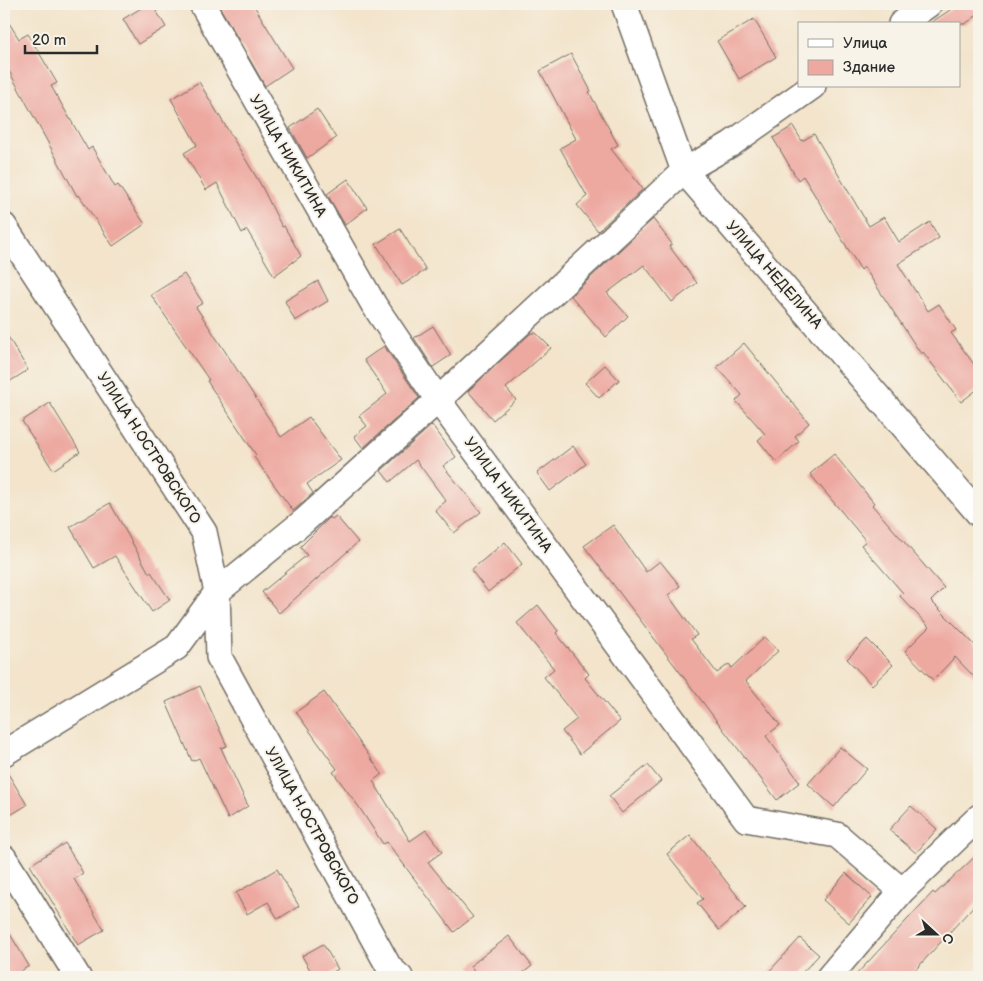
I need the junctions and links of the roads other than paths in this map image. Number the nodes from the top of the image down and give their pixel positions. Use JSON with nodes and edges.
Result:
{"nodes":[{"id":1,"x":202,"y":4,"type":"edge"},
{"id":2,"x":624,"y":4,"type":"edge"},
{"id":3,"x":929,"y":4,"type":"edge"},
{"id":4,"x":904,"y":22,"type":"edge"},
{"id":5,"x":810,"y":88,"type":"edge"},
{"id":6,"x":684,"y":171,"type":"junction"},
{"id":7,"x":4,"y":226,"type":"edge"},
{"id":8,"x":438,"y":400,"type":"junction"},
{"id":9,"x":979,"y":514,"type":"edge"},
{"id":10,"x":217,"y":592,"type":"junction"},
{"id":11,"x":4,"y":753,"type":"edge"},
{"id":12,"x":979,"y":817,"type":"edge"},
{"id":13,"x":4,"y":858,"type":"edge"},
{"id":14,"x":902,"y":891,"type":"junction"},
{"id":15,"x":78,"y":977,"type":"edge"},
{"id":16,"x":400,"y":977,"type":"edge"},
{"id":17,"x":829,"y":977,"type":"edge"}],
"edges":[{"from":1,"to":8,"type":"street","name":"УЛИЦА НИКИТИНА"},
{"from":2,"to":6,"type":"street","name":"УЛИЦА НЕДЕЛИНА"},
{"from":3,"to":4,"type":"street"},
{"from":5,"to":6,"type":"street"},
{"from":6,"to":8,"type":"street"},
{"from":6,"to":9,"type":"street","name":"УЛИЦА НЕДЕЛИНА"},
{"from":7,"to":10,"type":"street","name":"УЛИЦА Н.ОСТРОВСКОГО"},
{"from":8,"to":10,"type":"street"},
{"from":8,"to":14,"type":"street","name":"УЛИЦА НИКИТИНА"},
{"from":10,"to":11,"type":"street"},
{"from":10,"to":16,"type":"street","name":"УЛИЦА Н.ОСТРОВСКОГО"},
{"from":12,"to":14,"type":"street"},
{"from":13,"to":15,"type":"street"},
{"from":14,"to":17,"type":"street"}]}
